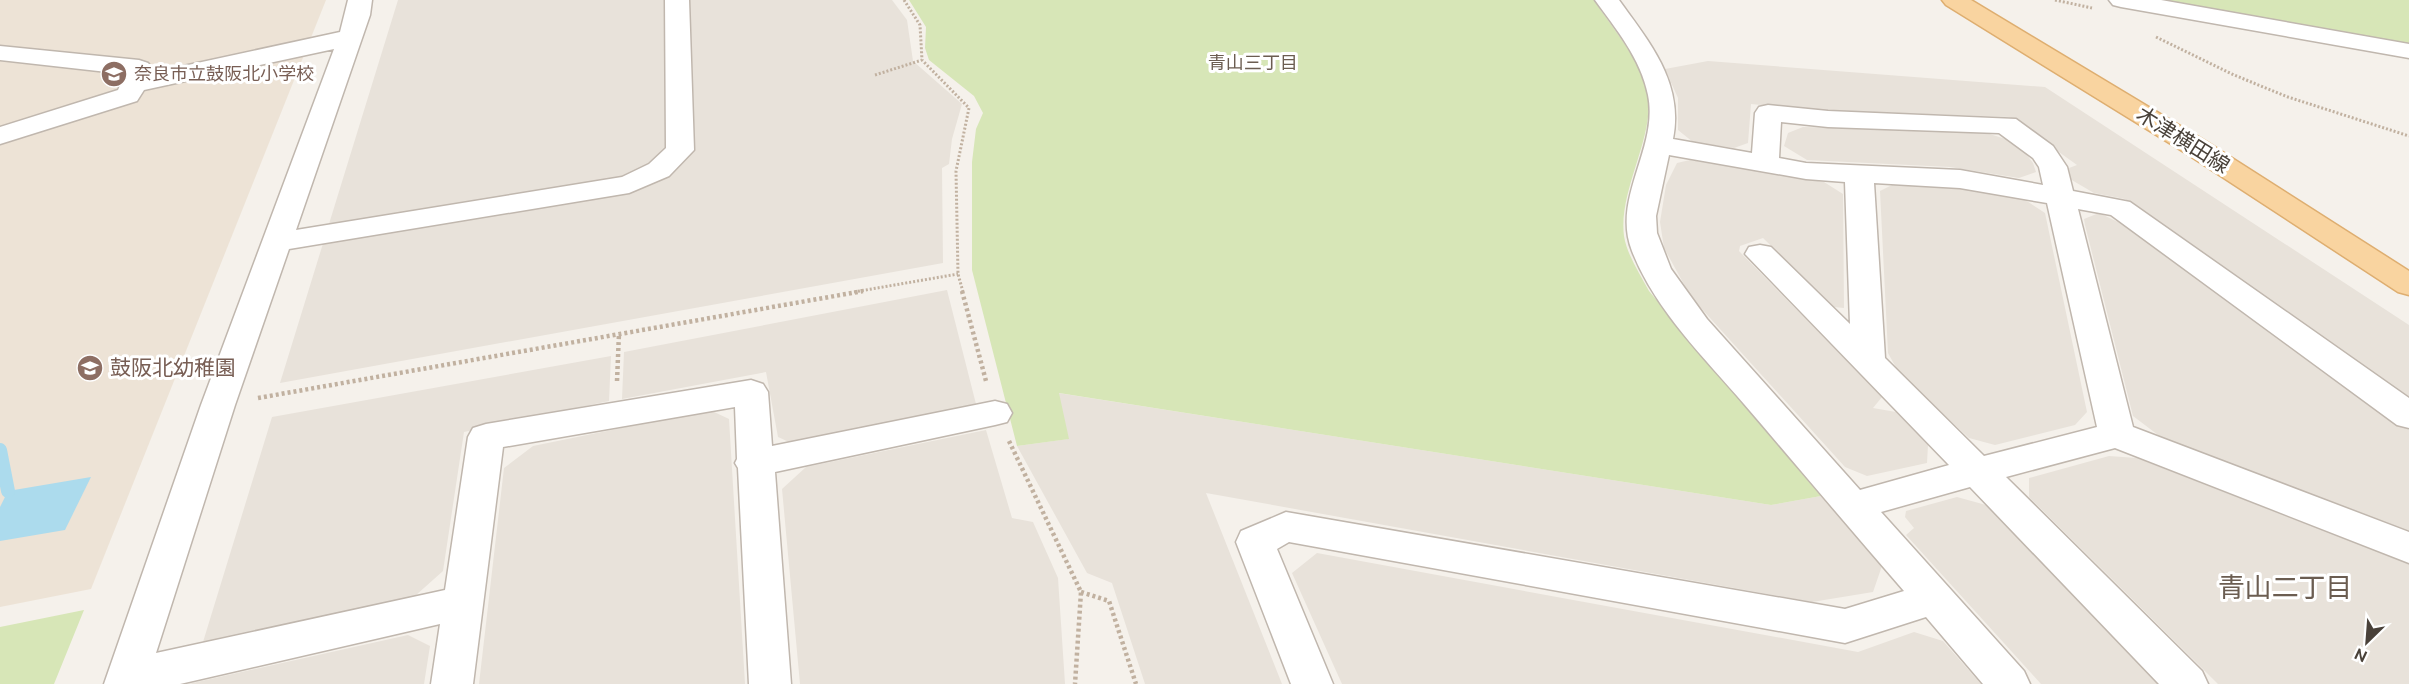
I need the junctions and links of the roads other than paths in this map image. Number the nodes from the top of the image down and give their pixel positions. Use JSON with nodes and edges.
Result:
{"nodes":[{"id":1,"x":360,"y":0,"type":"edge"},
{"id":2,"x":677,"y":0,"type":"edge"},
{"id":3,"x":1607,"y":0,"type":"edge"},
{"id":4,"x":1954,"y":0,"type":"edge"},
{"id":5,"x":2121,"y":0,"type":"edge"},
{"id":6,"x":348,"y":38,"type":"junction"},
{"id":7,"x":2409,"y":51,"type":"edge"},
{"id":8,"x":0,"y":54,"type":"edge"},
{"id":9,"x":135,"y":84,"type":"junction"},
{"id":10,"x":0,"y":136,"type":"edge"},
{"id":11,"x":1659,"y":145,"type":"junction"},
{"id":12,"x":1765,"y":163,"type":"junction"},
{"id":13,"x":1859,"y":174,"type":"junction"},
{"id":14,"x":2060,"y":195,"type":"junction"},
{"id":15,"x":278,"y":242,"type":"junction"},
{"id":16,"x":1760,"y":254,"type":"dead end"},
{"id":17,"x":2409,"y":285,"type":"edge"},
{"id":18,"x":1868,"y":361,"type":"junction"},
{"id":19,"x":995,"y":413,"type":"road end"},
{"id":20,"x":2409,"y":416,"type":"edge"},
{"id":21,"x":2117,"y":435,"type":"junction"},
{"id":22,"x":753,"y":464,"type":"junction"},
{"id":23,"x":1976,"y":472,"type":"junction"},
{"id":24,"x":1853,"y":508,"type":"junction"},
{"id":25,"x":2409,"y":548,"type":"edge"},
{"id":26,"x":1934,"y":598,"type":"junction"},
{"id":27,"x":463,"y":602,"type":"junction"},
{"id":28,"x":126,"y":681,"type":"edge"},
{"id":29,"x":452,"y":684,"type":"edge"},
{"id":30,"x":770,"y":684,"type":"edge"},
{"id":31,"x":1312,"y":684,"type":"edge"},
{"id":32,"x":2009,"y":684,"type":"edge"},
{"id":33,"x":2187,"y":684,"type":"edge"}],
"edges":[{"from":1,"to":6,"type":"street"},
{"from":2,"to":15,"type":"street"},
{"from":3,"to":11,"type":"street"},
{"from":4,"to":17,"type":"main road","name":"木津横田線"},
{"from":5,"to":7,"type":"street"},
{"from":6,"to":9,"type":"street"},
{"from":6,"to":15,"type":"street"},
{"from":8,"to":9,"type":"street"},
{"from":9,"to":10,"type":"street"},
{"from":11,"to":12,"type":"street"},
{"from":11,"to":24,"type":"street"},
{"from":12,"to":13,"type":"street"},
{"from":12,"to":14,"type":"street"},
{"from":13,"to":14,"type":"street"},
{"from":13,"to":18,"type":"street"},
{"from":14,"to":20,"type":"street"},
{"from":14,"to":21,"type":"street"},
{"from":15,"to":28,"type":"street"},
{"from":16,"to":18,"type":"street"},
{"from":18,"to":23,"type":"street"},
{"from":19,"to":22,"type":"street"},
{"from":21,"to":23,"type":"street"},
{"from":21,"to":25,"type":"street"},
{"from":22,"to":27,"type":"street"},
{"from":22,"to":30,"type":"street"},
{"from":23,"to":24,"type":"street"},
{"from":23,"to":33,"type":"street"},
{"from":24,"to":26,"type":"street"},
{"from":26,"to":31,"type":"street"},
{"from":26,"to":32,"type":"street"},
{"from":27,"to":28,"type":"street"},
{"from":27,"to":29,"type":"street"}]}
